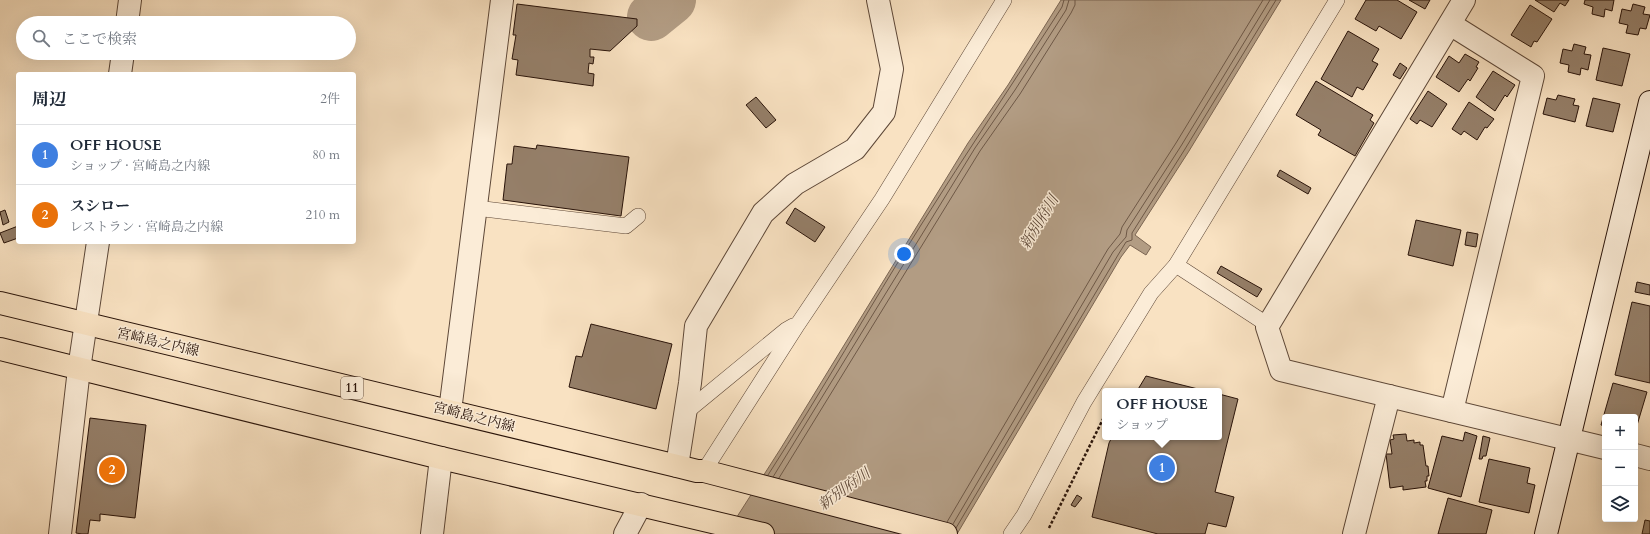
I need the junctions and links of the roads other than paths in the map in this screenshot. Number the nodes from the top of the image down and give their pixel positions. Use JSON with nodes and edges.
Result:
{"nodes":[{"id":1,"x":130,"y":0,"type":"edge"},
{"id":2,"x":502,"y":0,"type":"edge"},
{"id":3,"x":878,"y":0,"type":"edge"},
{"id":4,"x":1004,"y":0,"type":"edge"},
{"id":5,"x":1337,"y":0,"type":"edge"},
{"id":6,"x":1464,"y":0,"type":"edge"},
{"id":7,"x":128,"y":16,"type":"edge"},
{"id":8,"x":1450,"y":24,"type":"junction"},
{"id":9,"x":122,"y":60,"type":"edge"},
{"id":10,"x":120,"y":72,"type":"edge"},
{"id":11,"x":1650,"y":102,"type":"edge"},
{"id":12,"x":1646,"y":137,"type":"edge"},
{"id":13,"x":476,"y":208,"type":"junction"},
{"id":14,"x":638,"y":216,"type":"dead end"},
{"id":15,"x":98,"y":244,"type":"edge"},
{"id":16,"x":1176,"y":266,"type":"junction"},
{"id":17,"x":0,"y":303,"type":"edge"},
{"id":18,"x":798,"y":324,"type":"junction"},
{"id":19,"x":86,"y":325,"type":"junction"},
{"id":20,"x":1268,"y":325,"type":"junction"},
{"id":21,"x":0,"y":349,"type":"edge"},
{"id":22,"x":79,"y":369,"type":"junction"},
{"id":23,"x":1388,"y":396,"type":"junction"},
{"id":24,"x":450,"y":411,"type":"junction"},
{"id":25,"x":1452,"y":411,"type":"junction"},
{"id":26,"x":685,"y":413,"type":"junction"},
{"id":27,"x":1569,"y":439,"type":"junction"},
{"id":28,"x":1602,"y":447,"type":"edge"},
{"id":29,"x":1638,"y":456,"type":"edge"},
{"id":30,"x":441,"y":458,"type":"junction"},
{"id":31,"x":1650,"y":459,"type":"edge"},
{"id":32,"x":677,"y":466,"type":"junction"},
{"id":33,"x":704,"y":471,"type":"junction"},
{"id":34,"x":641,"y":504,"type":"junction"},
{"id":35,"x":60,"y":534,"type":"edge"},
{"id":36,"x":432,"y":534,"type":"edge"},
{"id":37,"x":625,"y":534,"type":"edge"},
{"id":38,"x":763,"y":534,"type":"edge"},
{"id":39,"x":946,"y":534,"type":"edge"},
{"id":40,"x":1010,"y":534,"type":"edge"},
{"id":41,"x":1354,"y":534,"type":"edge"},
{"id":42,"x":1546,"y":534,"type":"edge"}],
"edges":[{"from":1,"to":7,"type":"street"},
{"from":2,"to":13,"type":"street"},
{"from":3,"to":26,"type":"street"},
{"from":4,"to":18,"type":"lane"},
{"from":5,"to":16,"type":"lane"},
{"from":6,"to":8,"type":"street"},
{"from":8,"to":20,"type":"street"},
{"from":8,"to":25,"type":"street"},
{"from":9,"to":10,"type":"street"},
{"from":11,"to":12,"type":"street"},
{"from":12,"to":27,"type":"street"},
{"from":13,"to":14,"type":"lane"},
{"from":13,"to":24,"type":"street"},
{"from":15,"to":19,"type":"street"},
{"from":16,"to":20,"type":"lane"},
{"from":16,"to":40,"type":"lane"},
{"from":17,"to":19,"type":"main road","name":"宮崎島之内線","number":"11"},
{"from":18,"to":26,"type":"lane"},
{"from":18,"to":33,"type":"lane"},
{"from":19,"to":22,"type":"street"},
{"from":19,"to":24,"type":"main road","name":"宮崎島之内線","number":"11"},
{"from":20,"to":23,"type":"street"},
{"from":21,"to":22,"type":"main road"},
{"from":22,"to":30,"type":"main road"},
{"from":22,"to":35,"type":"street"},
{"from":23,"to":25,"type":"street"},
{"from":23,"to":41,"type":"street"},
{"from":24,"to":32,"type":"main road","name":"宮崎島之内線","number":"11"},
{"from":25,"to":27,"type":"street"},
{"from":26,"to":32,"type":"street"},
{"from":27,"to":28,"type":"street"},
{"from":27,"to":42,"type":"street"},
{"from":29,"to":31,"type":"street"},
{"from":30,"to":34,"type":"main road"},
{"from":30,"to":36,"type":"street"},
{"from":32,"to":33,"type":"main road","name":"宮崎島之内線","number":"11"},
{"from":33,"to":39,"type":"main road","name":"宮崎島之内線","number":"11"},
{"from":34,"to":37,"type":"street"},
{"from":34,"to":38,"type":"main road"}]}
